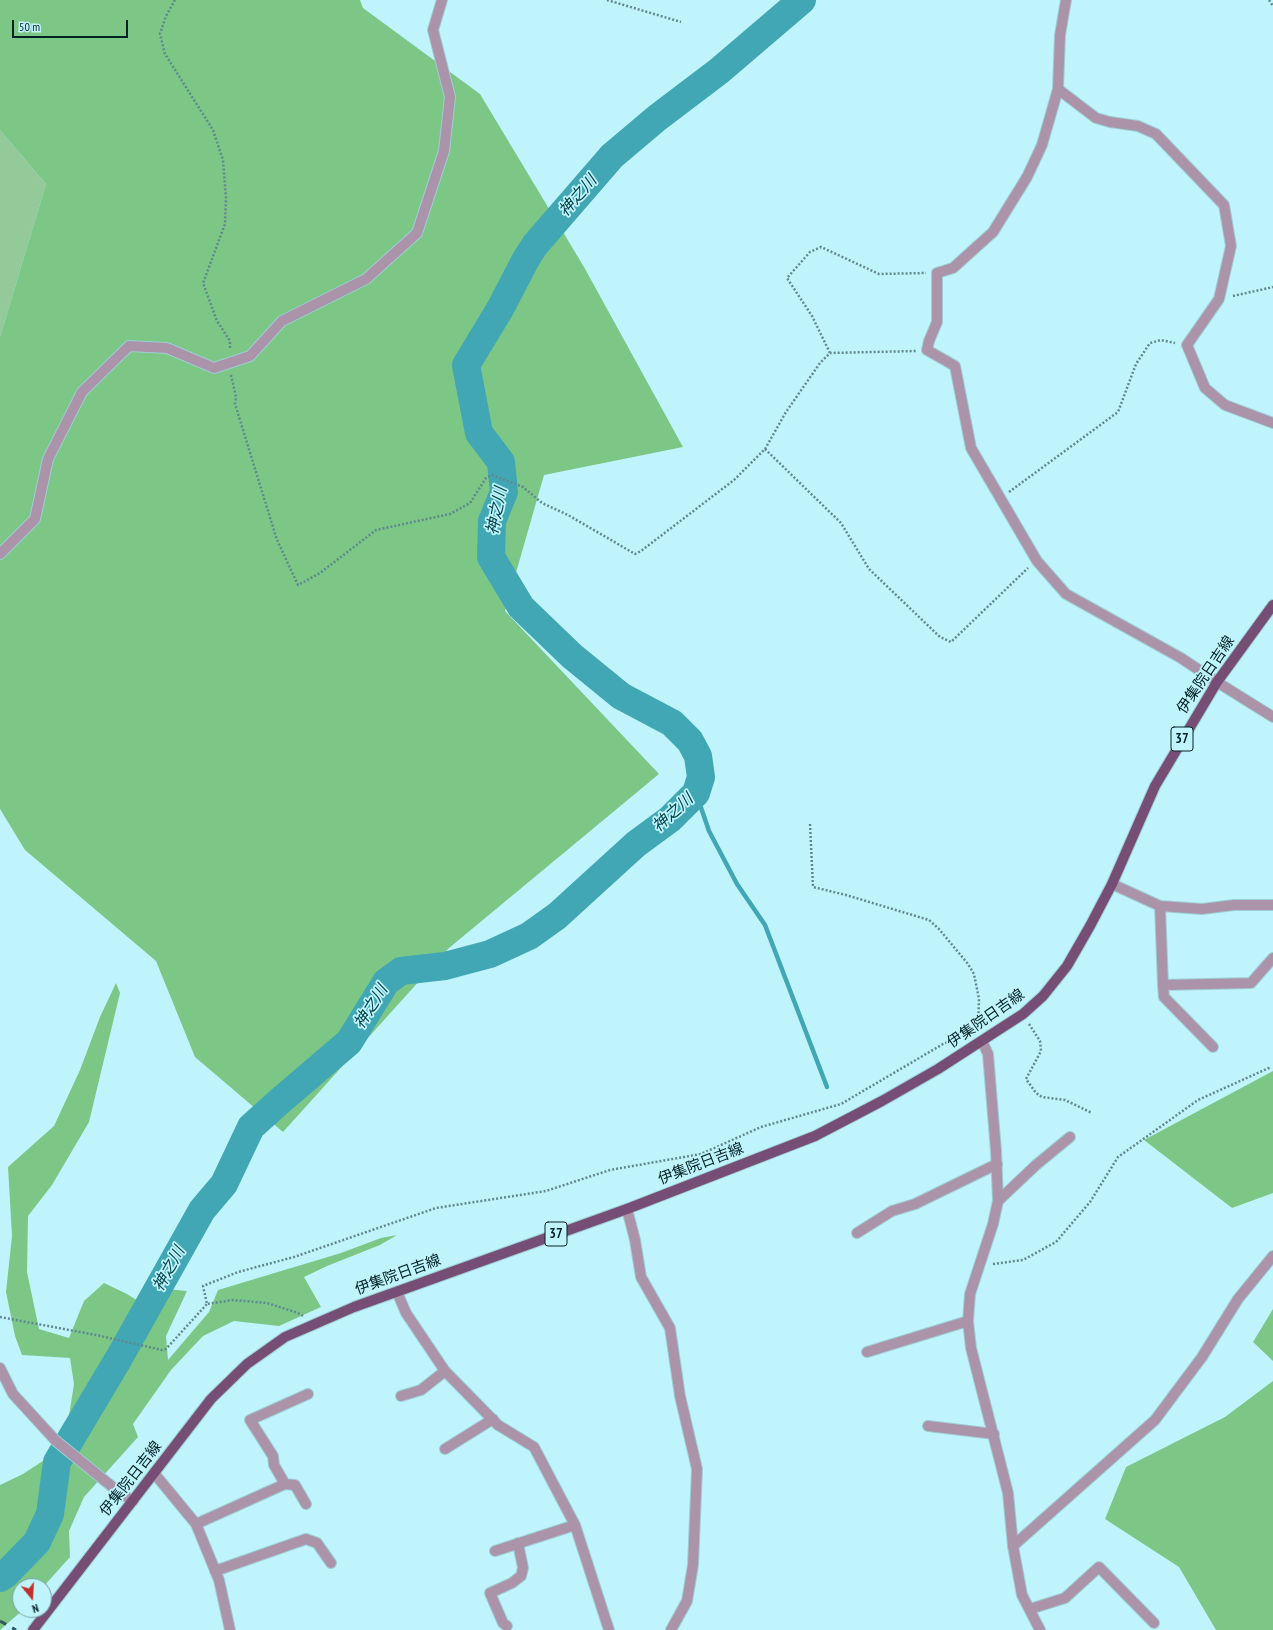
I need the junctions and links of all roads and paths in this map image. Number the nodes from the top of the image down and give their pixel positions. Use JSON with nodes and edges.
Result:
{"nodes":[{"id":1,"x":175,"y":0,"type":"edge"},
{"id":2,"x":442,"y":0,"type":"edge"},
{"id":3,"x":607,"y":0,"type":"edge"},
{"id":4,"x":1066,"y":0,"type":"edge"},
{"id":5,"x":1269,"y":0,"type":"edge"},
{"id":6,"x":1273,"y":6,"type":"edge"},
{"id":7,"x":681,"y":22,"type":"dead end"},
{"id":8,"x":1058,"y":89,"type":"junction"},
{"id":9,"x":937,"y":273,"type":"junction"},
{"id":10,"x":1273,"y":287,"type":"edge"},
{"id":11,"x":1219,"y":300,"type":"junction"},
{"id":12,"x":1187,"y":345,"type":"junction"},
{"id":13,"x":927,"y":350,"type":"junction"},
{"id":14,"x":830,"y":353,"type":"junction"},
{"id":15,"x":229,"y":363,"type":"junction"},
{"id":16,"x":1273,"y":422,"type":"edge"},
{"id":17,"x":765,"y":449,"type":"junction"},
{"id":18,"x":1000,"y":498,"type":"junction"},
{"id":19,"x":0,"y":554,"type":"edge"},
{"id":20,"x":1037,"y":560,"type":"junction"},
{"id":21,"x":1273,"y":605,"type":"edge"},
{"id":22,"x":1217,"y":682,"type":"junction"},
{"id":23,"x":1273,"y":717,"type":"edge"},
{"id":24,"x":810,"y":824,"type":"dead end"},
{"id":25,"x":1112,"y":884,"type":"junction"},
{"id":26,"x":1273,"y":905,"type":"edge"},
{"id":27,"x":1160,"y":906,"type":"junction"},
{"id":28,"x":1273,"y":958,"type":"edge"},
{"id":29,"x":1163,"y":985,"type":"junction"},
{"id":30,"x":1023,"y":1014,"type":"junction"},
{"id":31,"x":970,"y":1032,"type":"dead end"},
{"id":32,"x":982,"y":1041,"type":"junction"},
{"id":33,"x":1213,"y":1047,"type":"dead end"},
{"id":34,"x":1271,"y":1067,"type":"dead end"},
{"id":35,"x":1092,"y":1113,"type":"dead end"},
{"id":36,"x":1070,"y":1137,"type":"dead end"},
{"id":37,"x":997,"y":1164,"type":"junction"},
{"id":38,"x":998,"y":1201,"type":"junction"},
{"id":39,"x":627,"y":1209,"type":"junction"},
{"id":40,"x":857,"y":1234,"type":"dead end"},
{"id":41,"x":1273,"y":1256,"type":"edge"},
{"id":42,"x":978,"y":1266,"type":"junction"},
{"id":43,"x":397,"y":1292,"type":"junction"},
{"id":44,"x":207,"y":1304,"type":"junction"},
{"id":45,"x":0,"y":1317,"type":"edge"},
{"id":46,"x":968,"y":1321,"type":"junction"},
{"id":47,"x":315,"y":1323,"type":"junction"},
{"id":48,"x":867,"y":1352,"type":"dead end"},
{"id":49,"x":0,"y":1368,"type":"edge"},
{"id":50,"x":444,"y":1371,"type":"junction"},
{"id":51,"x":308,"y":1394,"type":"dead end"},
{"id":52,"x":401,"y":1396,"type":"dead end"},
{"id":53,"x":492,"y":1419,"type":"junction"},
{"id":54,"x":928,"y":1426,"type":"dead end"},
{"id":55,"x":994,"y":1434,"type":"junction"},
{"id":56,"x":445,"y":1449,"type":"dead end"},
{"id":57,"x":154,"y":1472,"type":"junction"},
{"id":58,"x":285,"y":1484,"type":"junction"},
{"id":59,"x":133,"y":1501,"type":"junction"},
{"id":60,"x":306,"y":1504,"type":"dead end"},
{"id":61,"x":196,"y":1524,"type":"junction"},
{"id":62,"x":575,"y":1525,"type":"junction"},
{"id":63,"x":518,"y":1543,"type":"junction"},
{"id":64,"x":1013,"y":1546,"type":"junction"},
{"id":65,"x":495,"y":1551,"type":"dead end"},
{"id":66,"x":330,"y":1563,"type":"dead end"},
{"id":67,"x":215,"y":1571,"type":"junction"},
{"id":68,"x":1030,"y":1609,"type":"junction"},
{"id":69,"x":1154,"y":1623,"type":"dead end"},
{"id":70,"x":507,"y":1626,"type":"dead end"},
{"id":71,"x":33,"y":1630,"type":"edge"},
{"id":72,"x":230,"y":1630,"type":"edge"},
{"id":73,"x":609,"y":1630,"type":"edge"},
{"id":74,"x":671,"y":1630,"type":"edge"},
{"id":75,"x":1040,"y":1630,"type":"edge"}],
"edges":[{"from":1,"to":15,"type":"path"},
{"from":2,"to":15,"type":"street"},
{"from":3,"to":7,"type":"path"},
{"from":4,"to":8,"type":"street"},
{"from":5,"to":6,"type":"path"},
{"from":8,"to":9,"type":"street"},
{"from":8,"to":11,"type":"street"},
{"from":9,"to":13,"type":"street"},
{"from":9,"to":14,"type":"path"},
{"from":10,"to":11,"type":"path"},
{"from":11,"to":12,"type":"street"},
{"from":12,"to":16,"type":"street"},
{"from":12,"to":18,"type":"path"},
{"from":13,"to":14,"type":"path"},
{"from":13,"to":18,"type":"street"},
{"from":14,"to":17,"type":"path"},
{"from":15,"to":17,"type":"path"},
{"from":15,"to":19,"type":"street"},
{"from":17,"to":20,"type":"path"},
{"from":18,"to":20,"type":"street"},
{"from":20,"to":22,"type":"street"},
{"from":21,"to":22,"type":"main road","name":"伊集院日吉線","number":"37"},
{"from":22,"to":23,"type":"street"},
{"from":22,"to":25,"type":"main road","name":"伊集院日吉線","number":"37"},
{"from":24,"to":32,"type":"path"},
{"from":25,"to":27,"type":"street"},
{"from":25,"to":30,"type":"main road","name":"伊集院日吉線","number":"37"},
{"from":26,"to":27,"type":"street"},
{"from":27,"to":29,"type":"street"},
{"from":28,"to":29,"type":"street"},
{"from":29,"to":33,"type":"street"},
{"from":30,"to":32,"type":"main road","name":"伊集院日吉線","number":"37"},
{"from":30,"to":35,"type":"path"},
{"from":31,"to":44,"type":"path"},
{"from":32,"to":37,"type":"street"},
{"from":32,"to":39,"type":"main road","name":"伊集院日吉線","number":"37"},
{"from":34,"to":42,"type":"path"},
{"from":36,"to":38,"type":"street"},
{"from":37,"to":38,"type":"street"},
{"from":37,"to":40,"type":"street"},
{"from":38,"to":42,"type":"street"},
{"from":39,"to":43,"type":"main road","name":"伊集院日吉線","number":"37"},
{"from":39,"to":74,"type":"street"},
{"from":41,"to":64,"type":"street"},
{"from":42,"to":46,"type":"street"},
{"from":43,"to":47,"type":"main road","name":"伊集院日吉線","number":"37"},
{"from":43,"to":50,"type":"street"},
{"from":44,"to":45,"type":"path"},
{"from":44,"to":47,"type":"path"},
{"from":46,"to":48,"type":"street"},
{"from":46,"to":55,"type":"street"},
{"from":47,"to":57,"type":"main road","name":"伊集院日吉線","number":"37"},
{"from":49,"to":59,"type":"street"},
{"from":50,"to":52,"type":"street"},
{"from":50,"to":53,"type":"street"},
{"from":51,"to":58,"type":"street"},
{"from":53,"to":56,"type":"street"},
{"from":53,"to":62,"type":"street"},
{"from":54,"to":55,"type":"street"},
{"from":55,"to":64,"type":"street"},
{"from":57,"to":59,"type":"main road","name":"伊集院日吉線","number":"37"},
{"from":57,"to":61,"type":"street"},
{"from":58,"to":60,"type":"street"},
{"from":58,"to":61,"type":"street"},
{"from":59,"to":71,"type":"main road","name":"伊集院日吉線","number":"37"},
{"from":61,"to":67,"type":"street"},
{"from":62,"to":63,"type":"street"},
{"from":62,"to":73,"type":"street"},
{"from":63,"to":65,"type":"street"},
{"from":63,"to":70,"type":"street"},
{"from":64,"to":68,"type":"street"},
{"from":66,"to":67,"type":"street"},
{"from":67,"to":72,"type":"street"},
{"from":68,"to":69,"type":"street"},
{"from":68,"to":75,"type":"street"}]}
